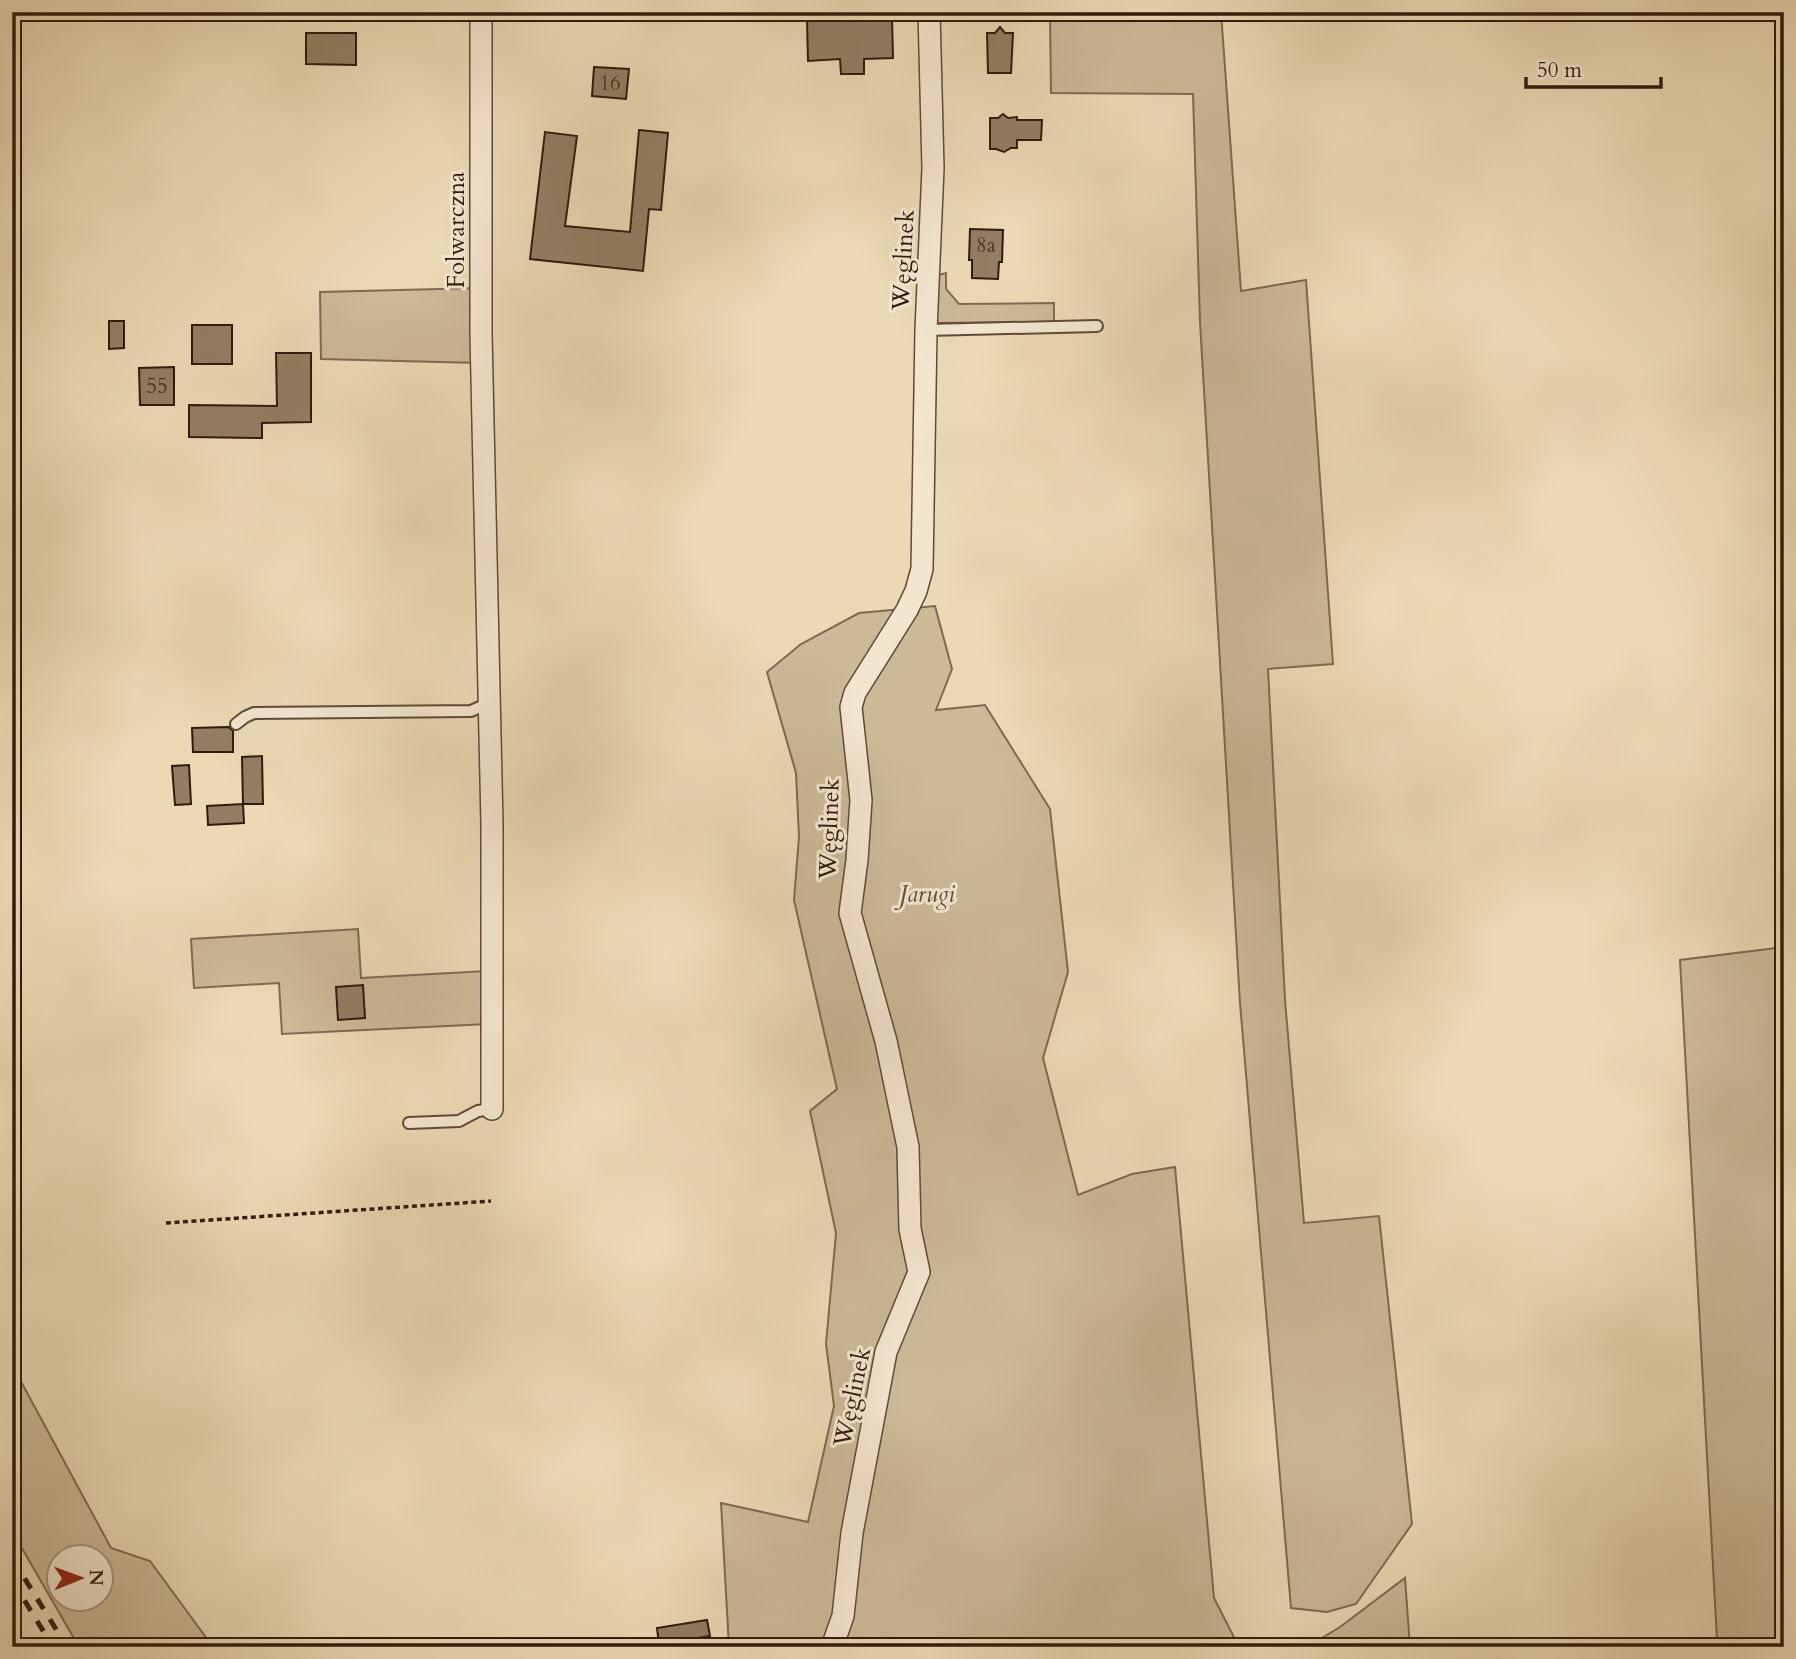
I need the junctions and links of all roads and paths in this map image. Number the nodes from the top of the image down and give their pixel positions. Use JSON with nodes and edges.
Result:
{"nodes":[{"id":1,"x":481,"y":12,"type":"edge"},
{"id":2,"x":929,"y":12,"type":"edge"},
{"id":3,"x":1097,"y":326,"type":"dead end"},
{"id":4,"x":926,"y":330,"type":"junction"},
{"id":5,"x":489,"y":704,"type":"junction"},
{"id":6,"x":236,"y":724,"type":"dead end"},
{"id":7,"x":492,"y":1109,"type":"joint"},
{"id":8,"x":409,"y":1123,"type":"dead end"},
{"id":9,"x":491,"y":1201,"type":"dead end"},
{"id":10,"x":166,"y":1223,"type":"dead end"},
{"id":11,"x":832,"y":1647,"type":"edge"}],
"edges":[{"from":1,"to":5,"type":"street","name":"Folwarczna"},
{"from":2,"to":4,"type":"street","name":"Węglinek"},
{"from":3,"to":4,"type":"lane"},
{"from":4,"to":11,"type":"street","name":"Węglinek"},
{"from":5,"to":6,"type":"lane"},
{"from":5,"to":7,"type":"street","name":"Folwarczna"},
{"from":7,"to":8,"type":"lane"},
{"from":9,"to":10,"type":"path"}]}
